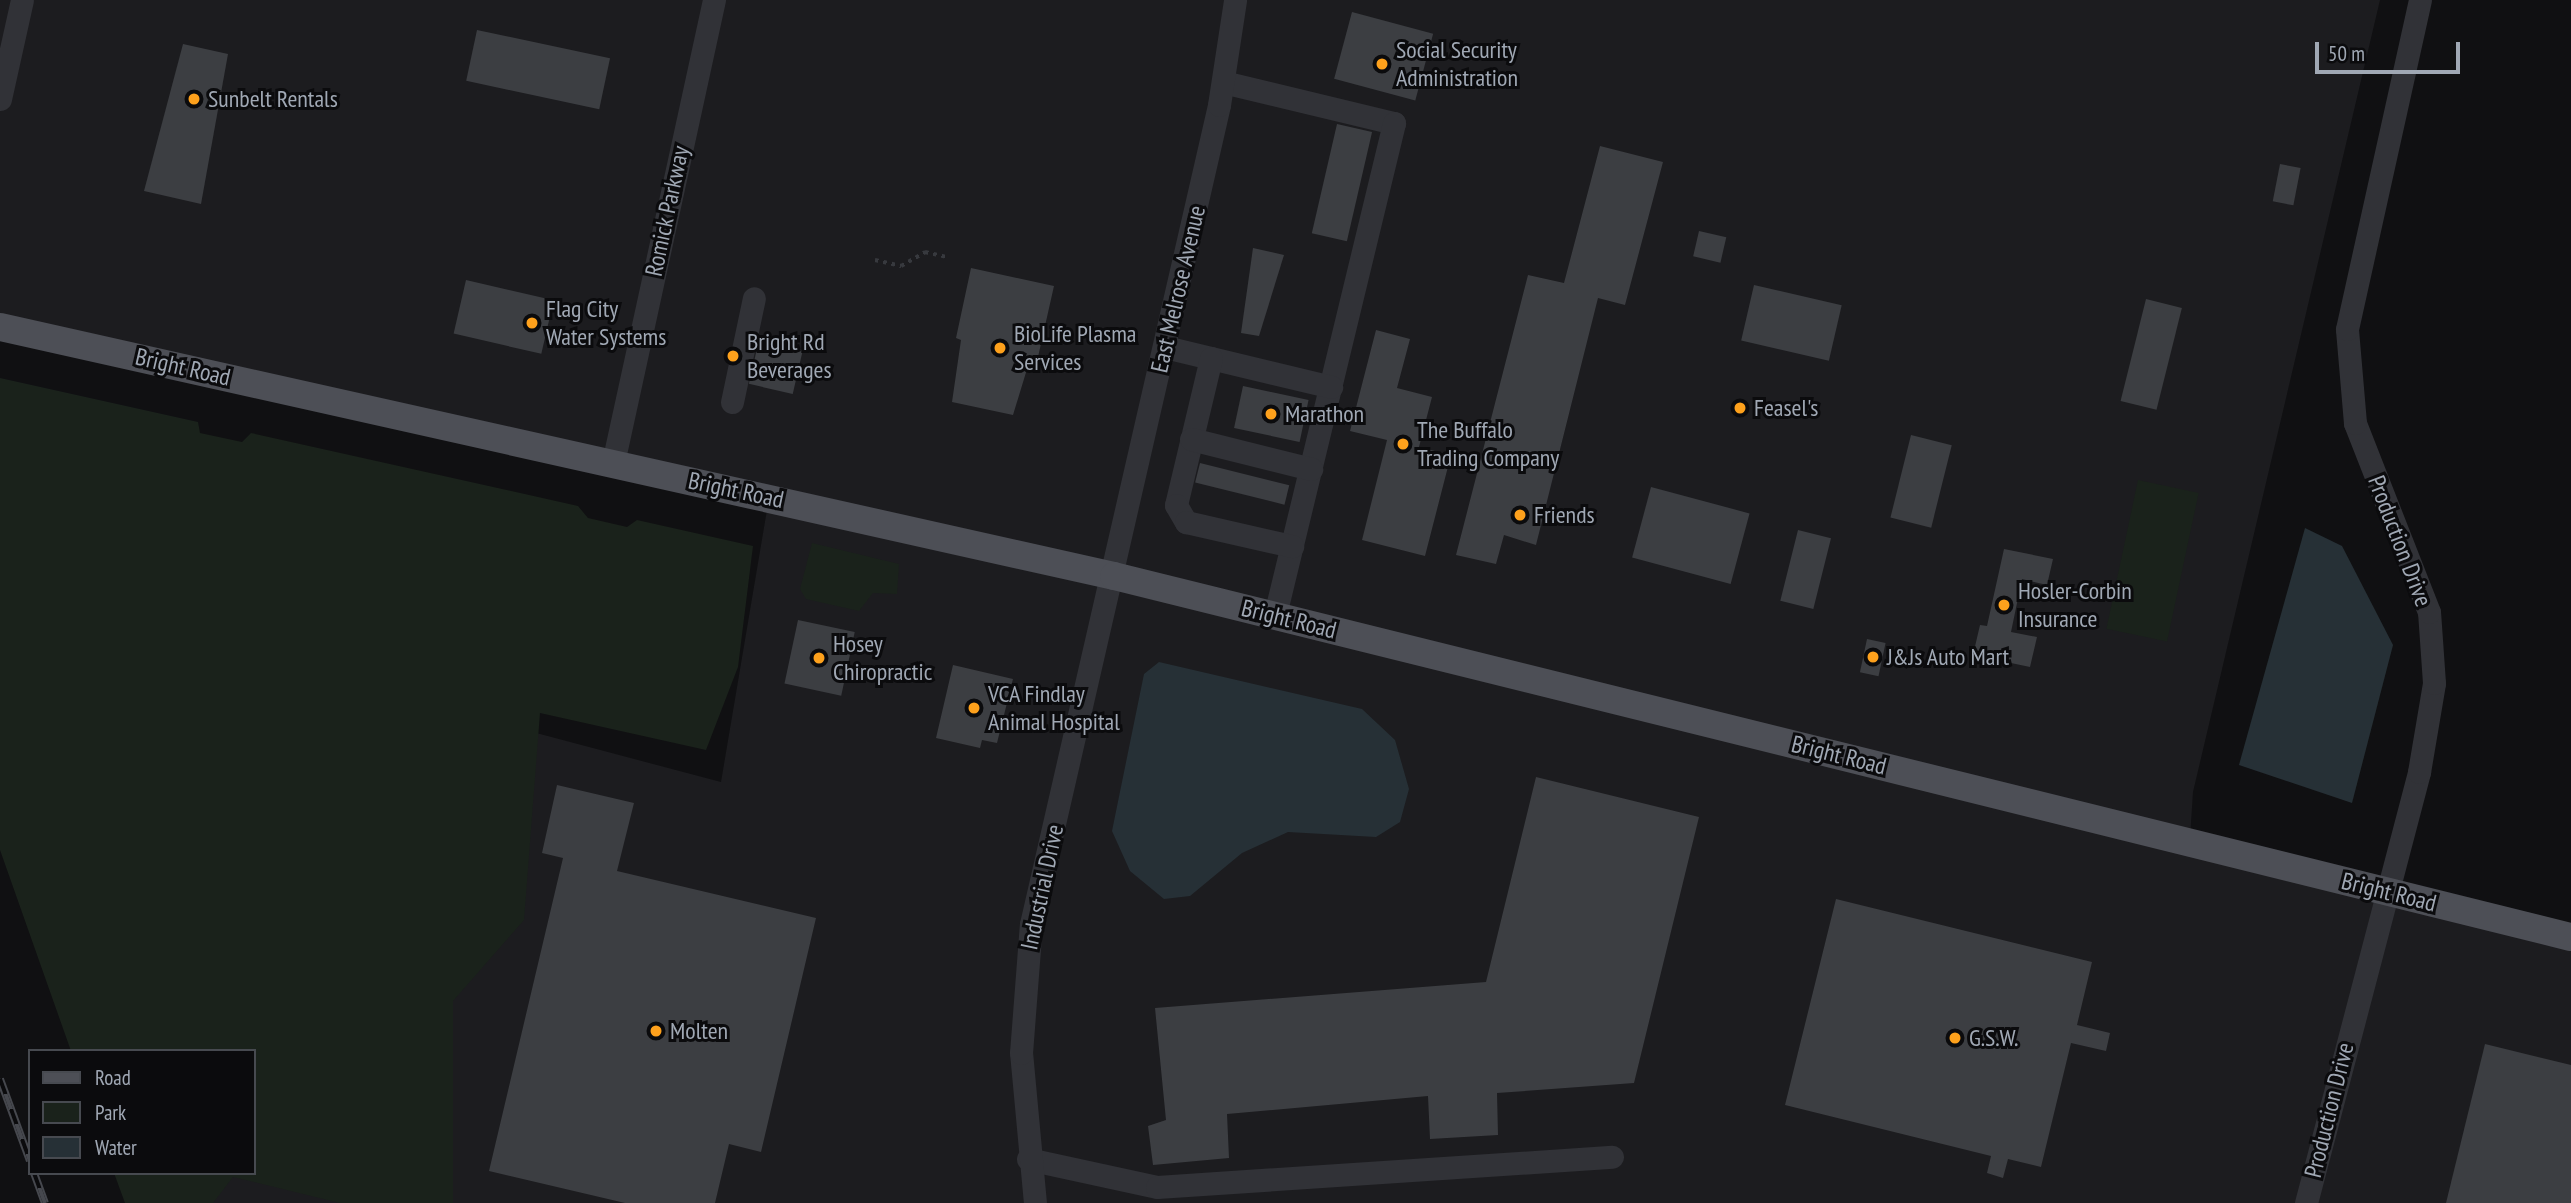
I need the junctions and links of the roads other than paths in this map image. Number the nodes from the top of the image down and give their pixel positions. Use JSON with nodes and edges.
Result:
{"nodes":[{"id":1,"x":22,"y":0,"type":"edge"},
{"id":2,"x":714,"y":0,"type":"edge"},
{"id":3,"x":1235,"y":0,"type":"edge"},
{"id":4,"x":2420,"y":0,"type":"edge"},
{"id":5,"x":1223,"y":82,"type":"junction"},
{"id":6,"x":0,"y":99,"type":"edge"},
{"id":7,"x":754,"y":298,"type":"dead end"},
{"id":8,"x":0,"y":327,"type":"edge"},
{"id":9,"x":1165,"y":347,"type":"junction"},
{"id":10,"x":1211,"y":358,"type":"junction"},
{"id":11,"x":1331,"y":387,"type":"junction"},
{"id":12,"x":732,"y":402,"type":"dead end"},
{"id":13,"x":1191,"y":439,"type":"junction"},
{"id":14,"x":613,"y":463,"type":"junction"},
{"id":15,"x":1311,"y":469,"type":"junction"},
{"id":16,"x":1292,"y":546,"type":"junction"},
{"id":17,"x":1114,"y":576,"type":"junction"},
{"id":18,"x":1275,"y":615,"type":"junction"},
{"id":19,"x":2383,"y":891,"type":"junction"},
{"id":20,"x":2571,"y":937,"type":"edge"},
{"id":21,"x":1612,"y":1157,"type":"dead end"},
{"id":22,"x":1028,"y":1159,"type":"junction"},
{"id":23,"x":1035,"y":1203,"type":"edge"},
{"id":24,"x":2306,"y":1203,"type":"edge"}],
"edges":[{"from":1,"to":6,"type":"street"},
{"from":2,"to":14,"type":"street","name":"Romick Parkway"},
{"from":3,"to":5,"type":"street","name":"East Melrose Avenue"},
{"from":4,"to":19,"type":"street","name":"Production Drive"},
{"from":5,"to":9,"type":"street","name":"East Melrose Avenue"},
{"from":5,"to":11,"type":"street"},
{"from":7,"to":12,"type":"street"},
{"from":8,"to":14,"type":"main road","name":"Bright Road"},
{"from":9,"to":10,"type":"street"},
{"from":9,"to":17,"type":"street","name":"East Melrose Avenue"},
{"from":10,"to":11,"type":"street"},
{"from":10,"to":13,"type":"street"},
{"from":11,"to":15,"type":"street"},
{"from":13,"to":15,"type":"street"},
{"from":13,"to":16,"type":"street"},
{"from":14,"to":17,"type":"main road","name":"Bright Road"},
{"from":15,"to":16,"type":"street"},
{"from":16,"to":18,"type":"street"},
{"from":17,"to":18,"type":"main road","name":"Bright Road"},
{"from":17,"to":22,"type":"street","name":"Industrial Drive"},
{"from":18,"to":19,"type":"main road","name":"Bright Road"},
{"from":19,"to":20,"type":"main road","name":"Bright Road"},
{"from":19,"to":24,"type":"street","name":"Production Drive"},
{"from":21,"to":22,"type":"street"},
{"from":22,"to":23,"type":"street","name":"Industrial Drive"}]}
